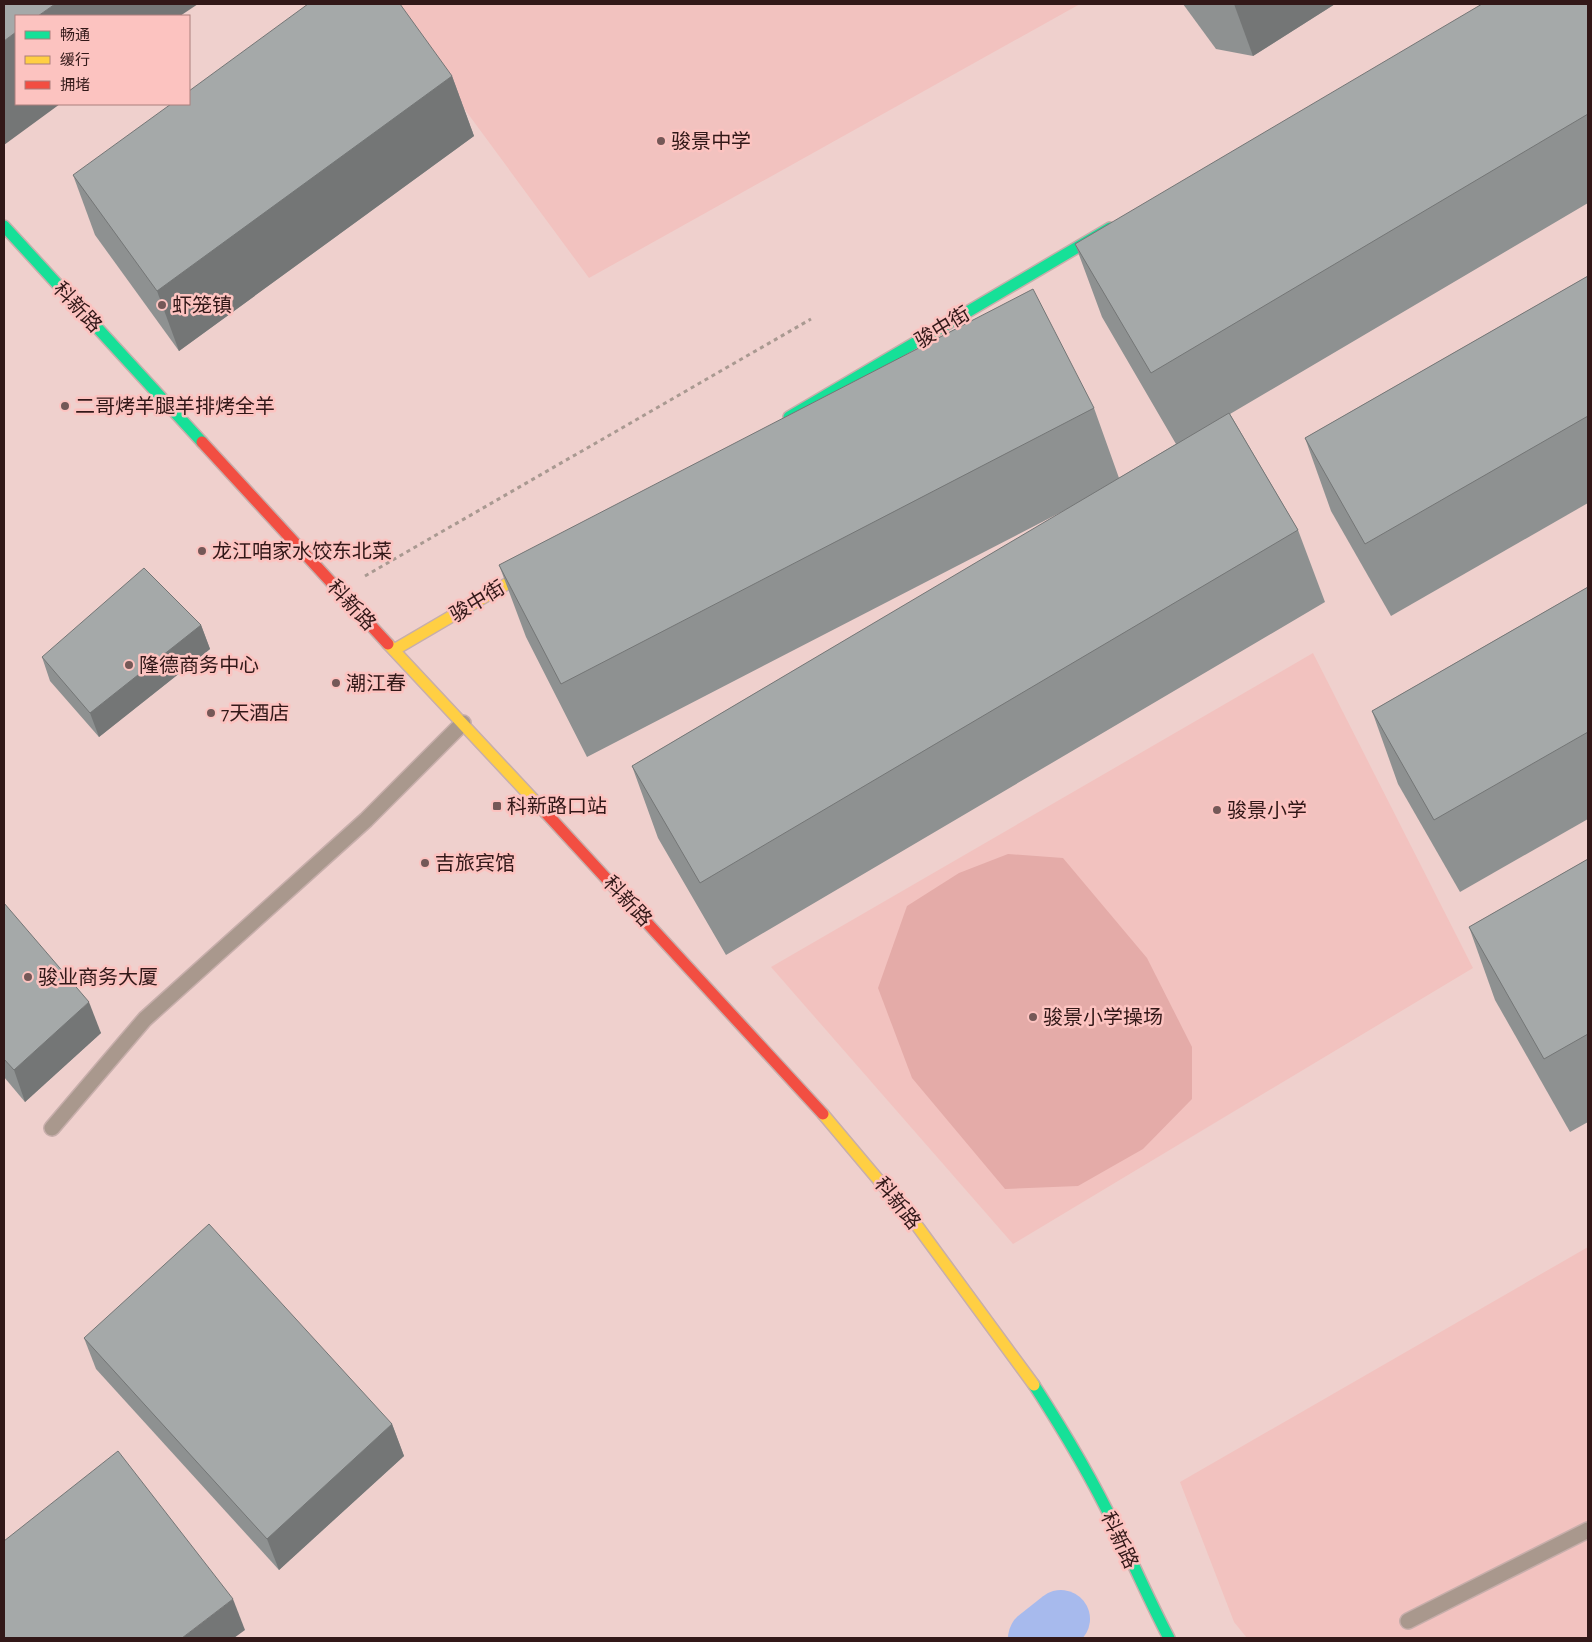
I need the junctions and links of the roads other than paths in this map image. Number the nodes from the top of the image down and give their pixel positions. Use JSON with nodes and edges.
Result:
{"nodes":[{"id":1,"x":1122,"y":221,"type":"edge"},
{"id":2,"x":4,"y":226,"type":"edge"},
{"id":3,"x":780,"y":423,"type":"edge"},
{"id":4,"x":548,"y":559,"type":"edge"},
{"id":5,"x":394,"y":650,"type":"junction"},
{"id":6,"x":463,"y":723,"type":"junction"},
{"id":7,"x":52,"y":1128,"type":"dead end"},
{"id":8,"x":1588,"y":1530,"type":"edge"},
{"id":9,"x":1408,"y":1621,"type":"dead end"},
{"id":10,"x":1169,"y":1638,"type":"edge"}],
"edges":[{"from":1,"to":3,"type":"street","name":"骏中街"},
{"from":2,"to":5,"type":"street","name":"科新路"},
{"from":4,"to":5,"type":"street","name":"骏中街"},
{"from":5,"to":6,"type":"street","name":"科新路"},
{"from":6,"to":7,"type":"lane"},
{"from":6,"to":10,"type":"street","name":"科新路"},
{"from":8,"to":9,"type":"lane"}]}
